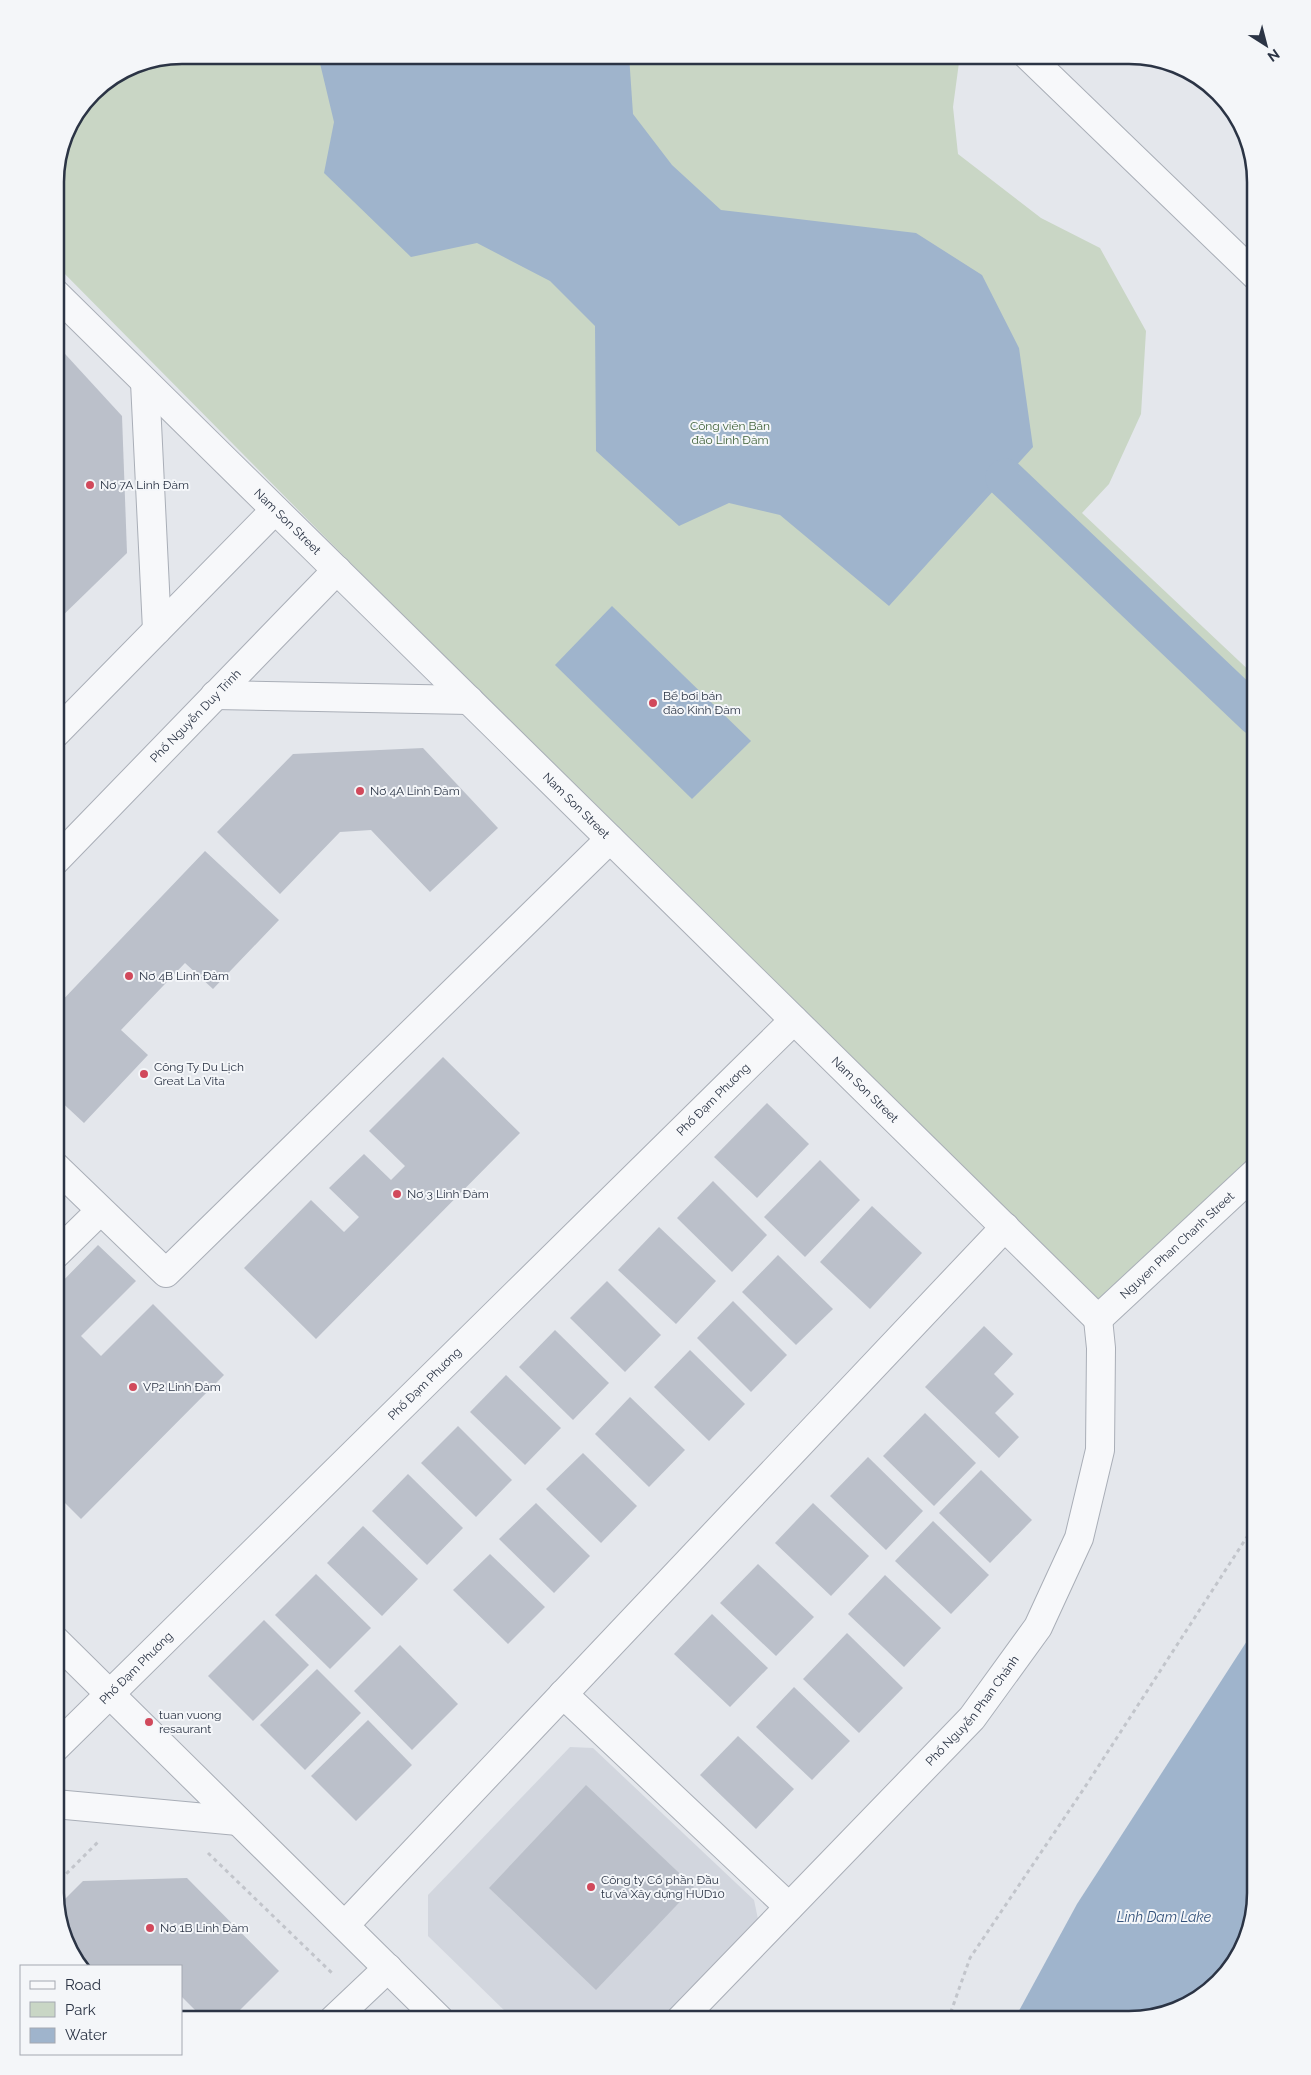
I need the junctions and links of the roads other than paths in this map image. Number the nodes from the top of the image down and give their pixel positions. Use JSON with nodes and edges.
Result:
{"nodes":[{"id":1,"x":1036,"y":64,"type":"edge"},
{"id":2,"x":1247,"y":267,"type":"edge"},
{"id":3,"x":64,"y":302,"type":"edge"},
{"id":4,"x":145,"y":382,"type":"junction"},
{"id":5,"x":276,"y":510,"type":"junction"},
{"id":6,"x":337,"y":570,"type":"junction"},
{"id":7,"x":157,"y":630,"type":"junction"},
{"id":8,"x":215,"y":695,"type":"junction"},
{"id":9,"x":469,"y":700,"type":"junction"},
{"id":10,"x":64,"y":725,"type":"edge"},
{"id":11,"x":610,"y":839,"type":"junction"},
{"id":12,"x":64,"y":852,"type":"edge"},
{"id":13,"x":794,"y":1020,"type":"junction"},
{"id":14,"x":64,"y":1175,"type":"edge"},
{"id":15,"x":1247,"y":1180,"type":"edge"},
{"id":16,"x":100,"y":1211,"type":"junction"},
{"id":17,"x":1005,"y":1227,"type":"junction"},
{"id":18,"x":64,"y":1246,"type":"edge"},
{"id":19,"x":1098,"y":1319,"type":"junction"},
{"id":20,"x":64,"y":1649,"type":"edge"},
{"id":21,"x":110,"y":1694,"type":"junction"},
{"id":22,"x":563,"y":1694,"type":"junction"},
{"id":23,"x":64,"y":1739,"type":"edge"},
{"id":24,"x":64,"y":1805,"type":"edge"},
{"id":25,"x":238,"y":1821,"type":"junction"},
{"id":26,"x":789,"y":1907,"type":"junction"},
{"id":27,"x":344,"y":1925,"type":"junction"},
{"id":28,"x":388,"y":1968,"type":"junction"},
{"id":29,"x":343,"y":2011,"type":"edge"},
{"id":30,"x":431,"y":2011,"type":"edge"},
{"id":31,"x":689,"y":2011,"type":"edge"}],
"edges":[{"from":1,"to":2,"type":"street"},
{"from":3,"to":4,"type":"street","name":"Nam Son Street"},
{"from":4,"to":5,"type":"street","name":"Nam Son Street"},
{"from":4,"to":7,"type":"street"},
{"from":5,"to":6,"type":"street","name":"Nam Son Street"},
{"from":5,"to":7,"type":"street"},
{"from":6,"to":8,"type":"street","name":"Phố Nguyễn Duy Trinh"},
{"from":6,"to":9,"type":"street","name":"Nam Son Street"},
{"from":7,"to":10,"type":"street"},
{"from":8,"to":9,"type":"street"},
{"from":8,"to":12,"type":"street","name":"Phố Nguyễn Duy Trinh"},
{"from":9,"to":11,"type":"street","name":"Nam Son Street"},
{"from":11,"to":13,"type":"street","name":"Nam Son Street"},
{"from":11,"to":16,"type":"street"},
{"from":13,"to":17,"type":"street","name":"Nam Son Street"},
{"from":13,"to":21,"type":"street","name":"Phố Đạm Phương"},
{"from":14,"to":16,"type":"street"},
{"from":15,"to":19,"type":"street","name":"Nguyen Phan Chanh Street"},
{"from":16,"to":18,"type":"street"},
{"from":17,"to":19,"type":"street","name":"Nam Son Street"},
{"from":17,"to":22,"type":"street"},
{"from":19,"to":26,"type":"street","name":"Phố Nguyễn Phan Chánh"},
{"from":20,"to":21,"type":"street"},
{"from":21,"to":23,"type":"street","name":"Phố Đạm Phương"},
{"from":21,"to":25,"type":"street"},
{"from":22,"to":26,"type":"street"},
{"from":22,"to":27,"type":"street"},
{"from":24,"to":25,"type":"street"},
{"from":25,"to":27,"type":"street"},
{"from":26,"to":31,"type":"street","name":"Phố Nguyễn Phan Chánh"},
{"from":27,"to":28,"type":"street"},
{"from":28,"to":29,"type":"street"},
{"from":28,"to":30,"type":"street"}]}
